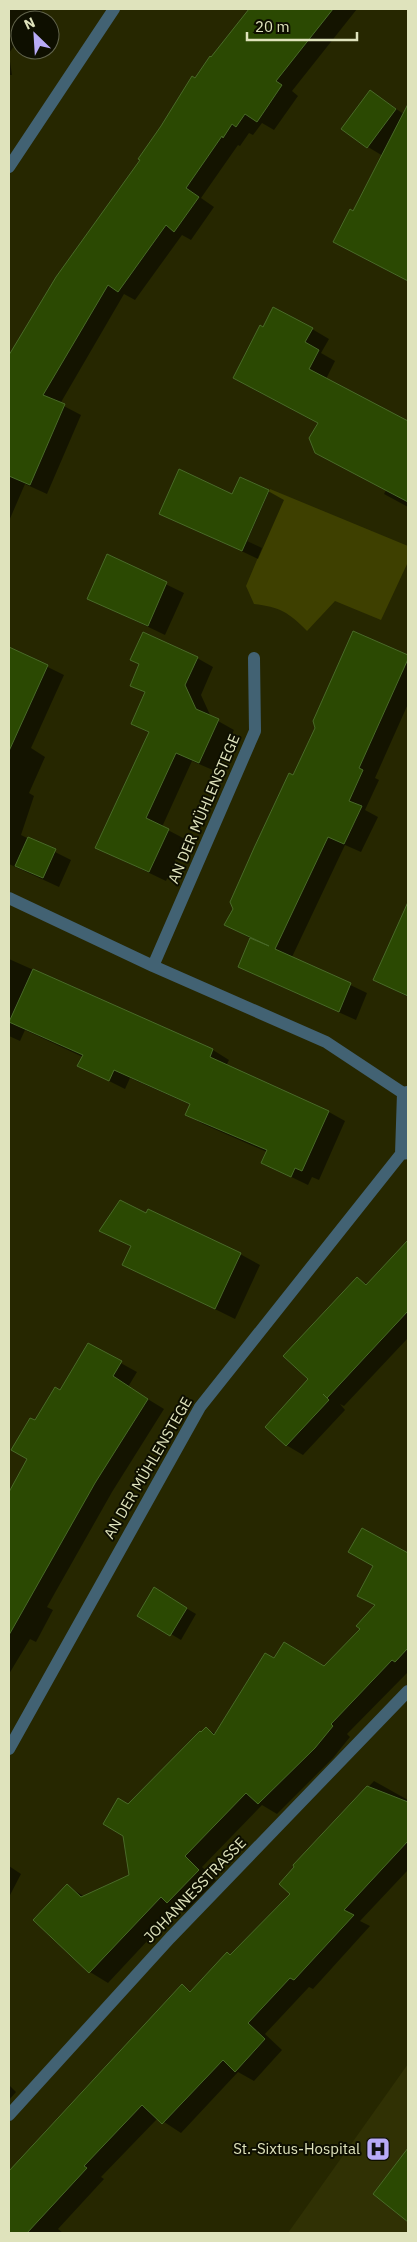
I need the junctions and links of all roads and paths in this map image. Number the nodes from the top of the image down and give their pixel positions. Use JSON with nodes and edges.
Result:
{"nodes":[{"id":1,"x":114,"y":9,"type":"edge"},
{"id":2,"x":9,"y":167,"type":"edge"},
{"id":3,"x":254,"y":658,"type":"dead end"},
{"id":4,"x":9,"y":898,"type":"edge"},
{"id":5,"x":153,"y":966,"type":"junction"},
{"id":6,"x":405,"y":1092,"type":"edge"},
{"id":7,"x":405,"y":1153,"type":"edge"},
{"id":8,"x":408,"y":1691,"type":"edge"},
{"id":9,"x":9,"y":1749,"type":"edge"},
{"id":10,"x":9,"y":2115,"type":"edge"}],
"edges":[{"from":1,"to":2,"type":"street"},
{"from":3,"to":5,"type":"street","name":"AN DER MÜHLENSTEGE"},
{"from":4,"to":5,"type":"street","name":"AN DER MÜHLENSTEGE"},
{"from":5,"to":6,"type":"street","name":"AN DER MÜHLENSTEGE"},
{"from":6,"to":7,"type":"street","name":"AN DER MÜHLENSTEGE"},
{"from":7,"to":9,"type":"street","name":"AN DER MÜHLENSTEGE"},
{"from":8,"to":10,"type":"street","name":"JOHANNESSTRASSE"}]}
